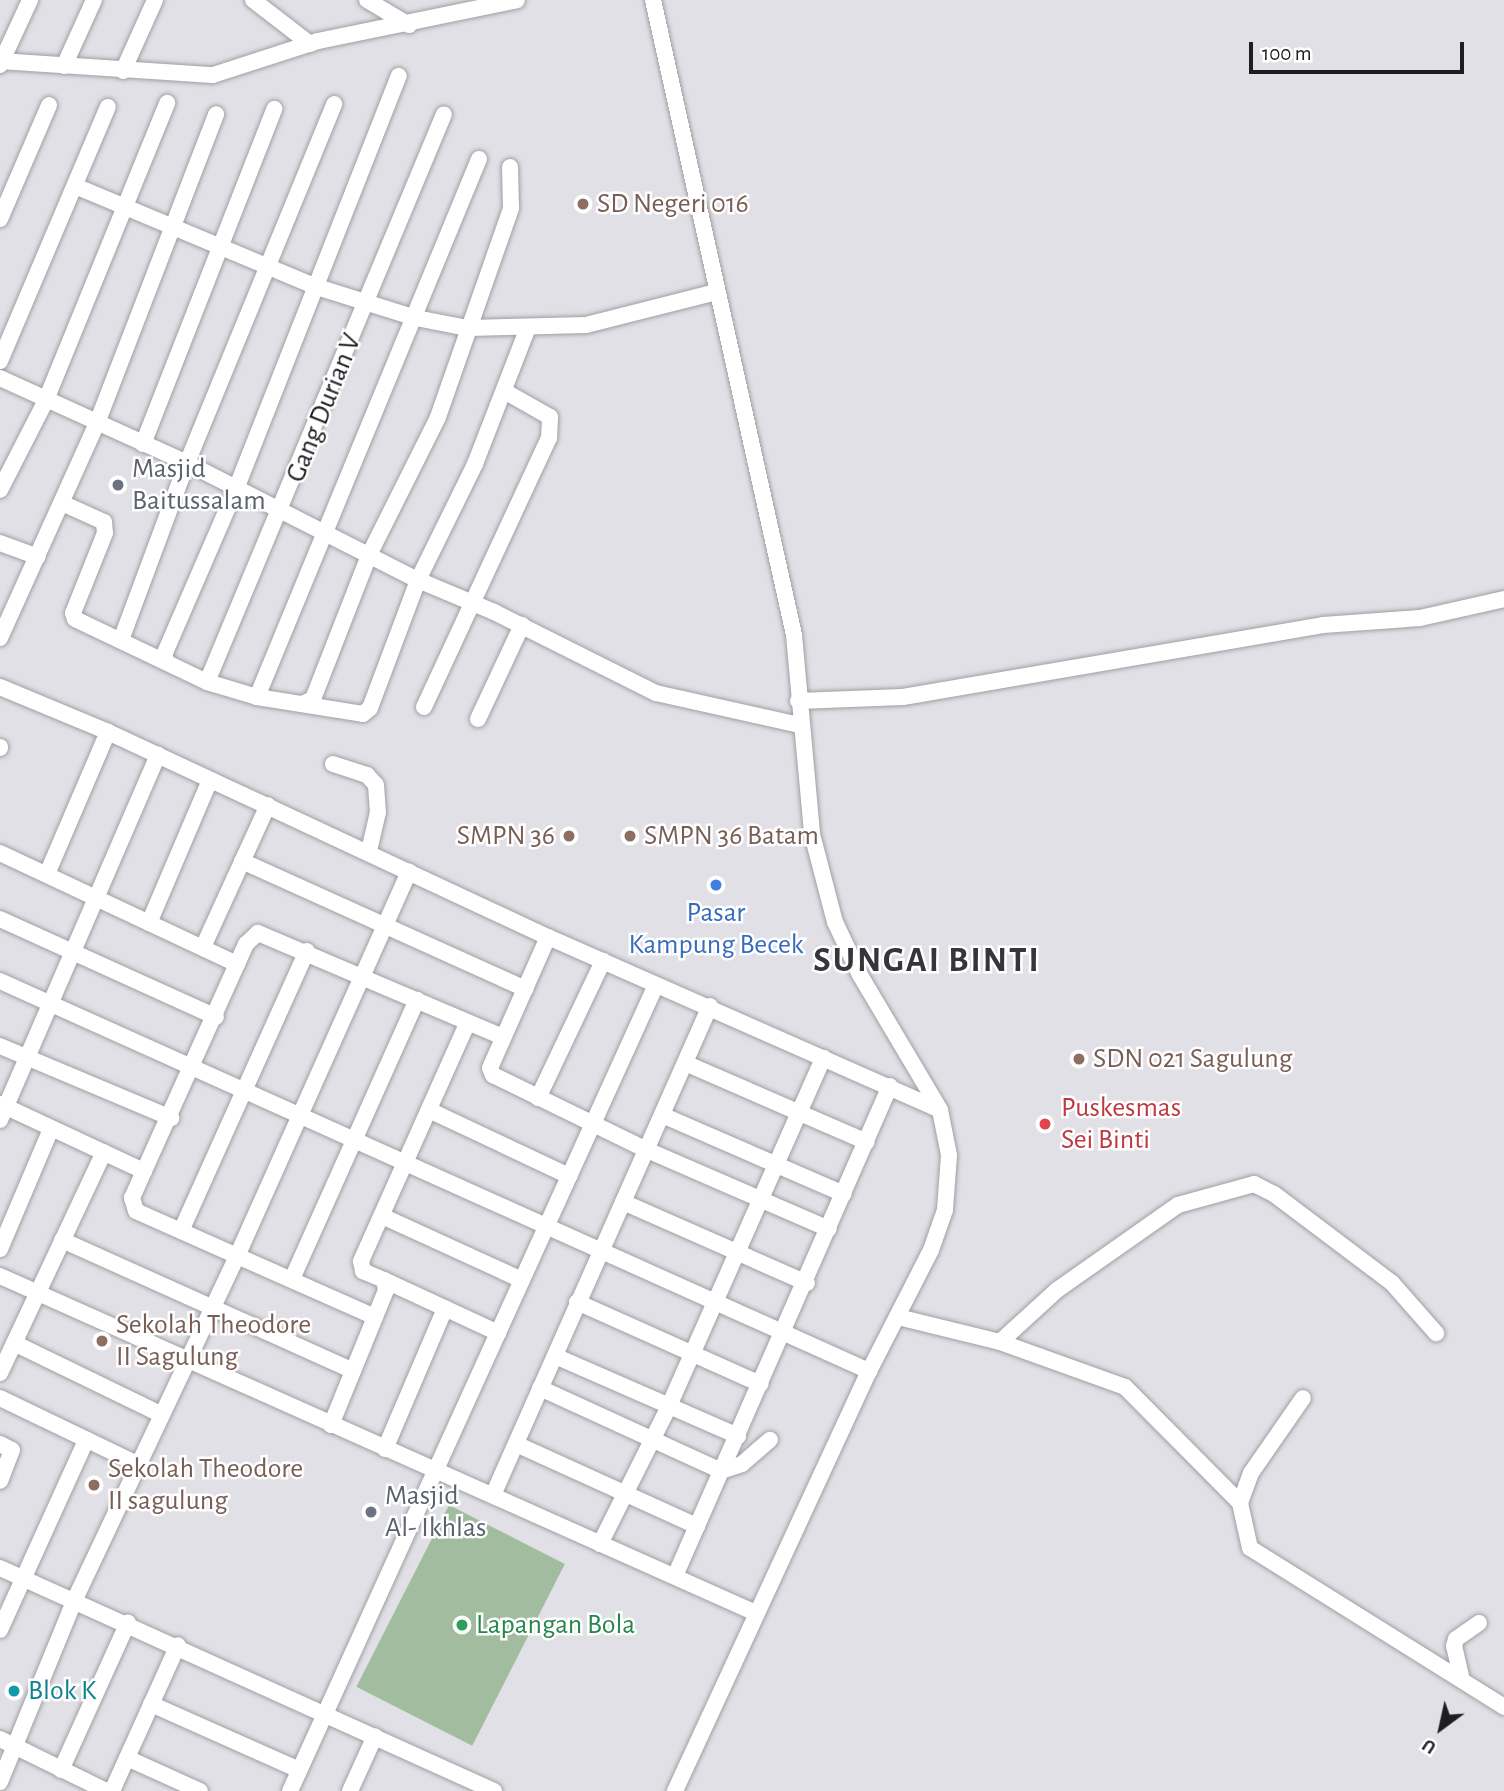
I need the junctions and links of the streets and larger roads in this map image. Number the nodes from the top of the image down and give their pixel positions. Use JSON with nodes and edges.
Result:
{"nodes":[{"id":1,"x":30,"y":0,"type":"edge"},
{"id":2,"x":94,"y":0,"type":"edge"},
{"id":3,"x":155,"y":0,"type":"edge"},
{"id":4,"x":253,"y":0,"type":"edge"},
{"id":5,"x":367,"y":0,"type":"edge"},
{"id":6,"x":517,"y":0,"type":"edge"},
{"id":7,"x":653,"y":0,"type":"edge"},
{"id":8,"x":478,"y":3,"type":"edge"},
{"id":9,"x":409,"y":25,"type":"junction"},
{"id":10,"x":310,"y":44,"type":"junction"},
{"id":11,"x":1,"y":62,"type":"edge"},
{"id":12,"x":64,"y":66,"type":"junction"},
{"id":13,"x":123,"y":71,"type":"junction"},
{"id":14,"x":399,"y":76,"type":"dead end"},
{"id":15,"x":167,"y":103,"type":"dead end"},
{"id":16,"x":334,"y":104,"type":"dead end"},
{"id":17,"x":49,"y":105,"type":"dead end"},
{"id":18,"x":108,"y":107,"type":"dead end"},
{"id":19,"x":274,"y":109,"type":"dead end"},
{"id":20,"x":216,"y":114,"type":"dead end"},
{"id":21,"x":444,"y":114,"type":"dead end"},
{"id":22,"x":480,"y":159,"type":"dead end"},
{"id":23,"x":510,"y":167,"type":"dead end"},
{"id":24,"x":75,"y":186,"type":"junction"},
{"id":25,"x":125,"y":204,"type":"junction"},
{"id":26,"x":0,"y":219,"type":"edge"},
{"id":27,"x":171,"y":225,"type":"junction"},
{"id":28,"x":218,"y":249,"type":"junction"},
{"id":29,"x":267,"y":264,"type":"junction"},
{"id":30,"x":317,"y":287,"type":"junction"},
{"id":31,"x":716,"y":292,"type":"junction"},
{"id":32,"x":366,"y":304,"type":"junction"},
{"id":33,"x":416,"y":318,"type":"junction"},
{"id":34,"x":468,"y":328,"type":"junction"},
{"id":35,"x":527,"y":330,"type":"junction"},
{"id":36,"x":0,"y":361,"type":"edge"},
{"id":37,"x":0,"y":379,"type":"edge"},
{"id":38,"x":504,"y":391,"type":"junction"},
{"id":39,"x":46,"y":400,"type":"junction"},
{"id":40,"x":97,"y":424,"type":"junction"},
{"id":41,"x":143,"y":444,"type":"junction"},
{"id":42,"x":187,"y":463,"type":"junction"},
{"id":43,"x":236,"y":488,"type":"junction"},
{"id":44,"x":0,"y":490,"type":"edge"},
{"id":45,"x":62,"y":503,"type":"junction"},
{"id":46,"x":281,"y":513,"type":"junction"},
{"id":47,"x":325,"y":532,"type":"junction"},
{"id":48,"x":0,"y":543,"type":"edge"},
{"id":49,"x":369,"y":555,"type":"junction"},
{"id":50,"x":38,"y":557,"type":"junction"},
{"id":51,"x":418,"y":580,"type":"junction"},
{"id":52,"x":1504,"y":599,"type":"edge"},
{"id":53,"x":471,"y":601,"type":"junction"},
{"id":54,"x":6,"y":612,"type":"edge"},
{"id":55,"x":522,"y":625,"type":"junction"},
{"id":56,"x":0,"y":638,"type":"edge"},
{"id":57,"x":121,"y":640,"type":"junction"},
{"id":58,"x":166,"y":660,"type":"junction"},
{"id":59,"x":207,"y":682,"type":"junction"},
{"id":60,"x":0,"y":687,"type":"edge"},
{"id":61,"x":257,"y":697,"type":"junction"},
{"id":62,"x":798,"y":701,"type":"junction"},
{"id":63,"x":302,"y":704,"type":"junction"},
{"id":64,"x":424,"y":707,"type":"dead end"},
{"id":65,"x":478,"y":719,"type":"dead end"},
{"id":66,"x":799,"y":725,"type":"junction"},
{"id":67,"x":108,"y":732,"type":"junction"},
{"id":68,"x":158,"y":755,"type":"junction"},
{"id":69,"x":333,"y":764,"type":"dead end"},
{"id":70,"x":210,"y":780,"type":"junction"},
{"id":71,"x":268,"y":805,"type":"junction"},
{"id":72,"x":369,"y":851,"type":"junction"},
{"id":73,"x":0,"y":853,"type":"edge"},
{"id":74,"x":242,"y":861,"type":"junction"},
{"id":75,"x":409,"y":871,"type":"junction"},
{"id":76,"x":47,"y":874,"type":"junction"},
{"id":77,"x":97,"y":899,"type":"junction"},
{"id":78,"x":0,"y":919,"type":"edge"},
{"id":79,"x":149,"y":923,"type":"junction"},
{"id":80,"x":384,"y":927,"type":"junction"},
{"id":81,"x":548,"y":937,"type":"junction"},
{"id":82,"x":203,"y":947,"type":"junction"},
{"id":83,"x":307,"y":951,"type":"junction"},
{"id":84,"x":74,"y":952,"type":"junction"},
{"id":85,"x":603,"y":961,"type":"junction"},
{"id":86,"x":237,"y":964,"type":"junction"},
{"id":87,"x":362,"y":977,"type":"junction"},
{"id":88,"x":0,"y":981,"type":"edge"},
{"id":89,"x":656,"y":985,"type":"junction"},
{"id":90,"x":525,"y":989,"type":"junction"},
{"id":91,"x":417,"y":1000,"type":"junction"},
{"id":92,"x":51,"y":1004,"type":"junction"},
{"id":93,"x":710,"y":1006,"type":"junction"},
{"id":94,"x":216,"y":1017,"type":"junction"},
{"id":95,"x":467,"y":1024,"type":"junction"},
{"id":96,"x":503,"y":1037,"type":"junction"},
{"id":97,"x":0,"y":1046,"type":"edge"},
{"id":98,"x":28,"y":1058,"type":"junction"},
{"id":99,"x":823,"y":1058,"type":"junction"},
{"id":100,"x":685,"y":1063,"type":"junction"},
{"id":101,"x":192,"y":1066,"type":"junction"},
{"id":102,"x":890,"y":1086,"type":"junction"},
{"id":103,"x":244,"y":1090,"type":"junction"},
{"id":104,"x":538,"y":1098,"type":"junction"},
{"id":105,"x":2,"y":1110,"type":"edge"},
{"id":106,"x":940,"y":1110,"type":"junction"},
{"id":107,"x":431,"y":1111,"type":"junction"},
{"id":108,"x":800,"y":1111,"type":"junction"},
{"id":109,"x":302,"y":1115,"type":"junction"},
{"id":110,"x":662,"y":1115,"type":"junction"},
{"id":111,"x":171,"y":1118,"type":"junction"},
{"id":112,"x":594,"y":1121,"type":"junction"},
{"id":113,"x":51,"y":1129,"type":"junction"},
{"id":114,"x":355,"y":1139,"type":"junction"},
{"id":115,"x":867,"y":1142,"type":"junction"},
{"id":116,"x":647,"y":1150,"type":"junction"},
{"id":117,"x":104,"y":1152,"type":"junction"},
{"id":118,"x":776,"y":1165,"type":"junction"},
{"id":119,"x":405,"y":1166,"type":"junction"},
{"id":120,"x":144,"y":1171,"type":"junction"},
{"id":121,"x":569,"y":1176,"type":"junction"},
{"id":122,"x":844,"y":1194,"type":"junction"},
{"id":123,"x":760,"y":1197,"type":"junction"},
{"id":124,"x":624,"y":1202,"type":"junction"},
{"id":125,"x":382,"y":1216,"type":"junction"},
{"id":126,"x":545,"y":1229,"type":"junction"},
{"id":127,"x":829,"y":1229,"type":"junction"},
{"id":128,"x":181,"y":1231,"type":"junction"},
{"id":129,"x":62,"y":1240,"type":"junction"},
{"id":130,"x":0,"y":1249,"type":"edge"},
{"id":131,"x":738,"y":1249,"type":"junction"},
{"id":132,"x":601,"y":1251,"type":"junction"},
{"id":133,"x":238,"y":1254,"type":"junction"},
{"id":134,"x":0,"y":1276,"type":"edge"},
{"id":135,"x":292,"y":1279,"type":"junction"},
{"id":136,"x":384,"y":1280,"type":"junction"},
{"id":137,"x":522,"y":1280,"type":"junction"},
{"id":138,"x":807,"y":1283,"type":"junction"},
{"id":139,"x":37,"y":1293,"type":"junction"},
{"id":140,"x":714,"y":1301,"type":"junction"},
{"id":141,"x":577,"y":1302,"type":"junction"},
{"id":142,"x":212,"y":1308,"type":"junction"},
{"id":143,"x":445,"y":1308,"type":"junction"},
{"id":144,"x":375,"y":1317,"type":"junction"},
{"id":145,"x":898,"y":1317,"type":"junction"},
{"id":146,"x":498,"y":1332,"type":"junction"},
{"id":147,"x":785,"y":1333,"type":"junction"},
{"id":148,"x":1436,"y":1333,"type":"dead end"},
{"id":149,"x":1000,"y":1342,"type":"junction"},
{"id":150,"x":14,"y":1343,"type":"junction"},
{"id":151,"x":690,"y":1353,"type":"junction"},
{"id":152,"x":555,"y":1356,"type":"junction"},
{"id":153,"x":187,"y":1359,"type":"junction"},
{"id":154,"x":353,"y":1371,"type":"junction"},
{"id":155,"x":869,"y":1371,"type":"junction"},
{"id":156,"x":0,"y":1373,"type":"edge"},
{"id":157,"x":760,"y":1384,"type":"junction"},
{"id":158,"x":540,"y":1388,"type":"junction"},
{"id":159,"x":0,"y":1398,"type":"edge"},
{"id":160,"x":1303,"y":1398,"type":"dead end"},
{"id":161,"x":669,"y":1406,"type":"junction"},
{"id":162,"x":160,"y":1414,"type":"junction"},
{"id":163,"x":331,"y":1425,"type":"junction"},
{"id":164,"x":738,"y":1436,"type":"junction"},
{"id":165,"x":86,"y":1440,"type":"junction"},
{"id":166,"x":770,"y":1440,"type":"dead end"},
{"id":167,"x":652,"y":1442,"type":"junction"},
{"id":168,"x":0,"y":1444,"type":"edge"},
{"id":169,"x":516,"y":1444,"type":"junction"},
{"id":170,"x":385,"y":1449,"type":"junction"},
{"id":171,"x":137,"y":1464,"type":"junction"},
{"id":172,"x":435,"y":1471,"type":"junction"},
{"id":173,"x":722,"y":1471,"type":"junction"},
{"id":174,"x":0,"y":1480,"type":"edge"},
{"id":175,"x":493,"y":1495,"type":"junction"},
{"id":176,"x":625,"y":1497,"type":"junction"},
{"id":177,"x":1240,"y":1503,"type":"junction"},
{"id":178,"x":697,"y":1526,"type":"junction"},
{"id":179,"x":600,"y":1544,"type":"junction"},
{"id":180,"x":0,"y":1568,"type":"edge"},
{"id":181,"x":675,"y":1576,"type":"junction"},
{"id":182,"x":23,"y":1578,"type":"junction"},
{"id":183,"x":75,"y":1599,"type":"junction"},
{"id":184,"x":756,"y":1613,"type":"junction"},
{"id":185,"x":128,"y":1622,"type":"junction"},
{"id":186,"x":1479,"y":1623,"type":"dead end"},
{"id":187,"x":0,"y":1630,"type":"edge"},
{"id":188,"x":178,"y":1645,"type":"junction"},
{"id":189,"x":1461,"y":1676,"type":"junction"},
{"id":190,"x":151,"y":1704,"type":"junction"},
{"id":191,"x":1504,"y":1707,"type":"edge"},
{"id":192,"x":325,"y":1713,"type":"junction"},
{"id":193,"x":375,"y":1736,"type":"junction"},
{"id":194,"x":7,"y":1742,"type":"edge"},
{"id":195,"x":127,"y":1758,"type":"junction"},
{"id":196,"x":61,"y":1770,"type":"junction"},
{"id":197,"x":299,"y":1770,"type":"junction"},
{"id":198,"x":164,"y":1775,"type":"junction"},
{"id":199,"x":0,"y":1782,"type":"edge"},
{"id":200,"x":490,"y":1790,"type":"edge"},
{"id":201,"x":106,"y":1791,"type":"edge"},
{"id":202,"x":112,"y":1791,"type":"edge"},
{"id":203,"x":157,"y":1791,"type":"edge"},
{"id":204,"x":200,"y":1791,"type":"edge"},
{"id":205,"x":290,"y":1791,"type":"edge"},
{"id":206,"x":350,"y":1791,"type":"edge"},
{"id":207,"x":675,"y":1791,"type":"edge"}],
"edges":[{"from":1,"to":11,"type":"street"},
{"from":2,"to":12,"type":"street"},
{"from":3,"to":13,"type":"street"},
{"from":4,"to":10,"type":"street"},
{"from":5,"to":9,"type":"street"},
{"from":6,"to":8,"type":"street"},
{"from":7,"to":31,"type":"street"},
{"from":8,"to":9,"type":"street"},
{"from":9,"to":10,"type":"street"},
{"from":10,"to":13,"type":"street"},
{"from":11,"to":12,"type":"street"},
{"from":12,"to":13,"type":"street"},
{"from":14,"to":30,"type":"street"},
{"from":15,"to":25,"type":"street"},
{"from":16,"to":29,"type":"street"},
{"from":17,"to":26,"type":"street"},
{"from":18,"to":24,"type":"street"},
{"from":19,"to":28,"type":"street"},
{"from":20,"to":27,"type":"street"},
{"from":21,"to":32,"type":"street","name":"Gang Durian V"},
{"from":22,"to":33,"type":"street"},
{"from":23,"to":34,"type":"street"},
{"from":24,"to":25,"type":"street"},
{"from":24,"to":36,"type":"street"},
{"from":25,"to":27,"type":"street"},
{"from":25,"to":39,"type":"street"},
{"from":27,"to":28,"type":"street"},
{"from":27,"to":40,"type":"street"},
{"from":28,"to":29,"type":"street"},
{"from":28,"to":41,"type":"street"},
{"from":29,"to":30,"type":"street"},
{"from":29,"to":42,"type":"street"},
{"from":30,"to":32,"type":"street"},
{"from":30,"to":43,"type":"street"},
{"from":31,"to":35,"type":"street"},
{"from":31,"to":62,"type":"street"},
{"from":32,"to":33,"type":"street"},
{"from":32,"to":46,"type":"street","name":"Gang Durian V"},
{"from":33,"to":34,"type":"street"},
{"from":33,"to":47,"type":"street"},
{"from":34,"to":35,"type":"street"},
{"from":34,"to":49,"type":"street"},
{"from":35,"to":38,"type":"street"},
{"from":37,"to":39,"type":"street"},
{"from":38,"to":51,"type":"street"},
{"from":38,"to":53,"type":"street"},
{"from":39,"to":40,"type":"street"},
{"from":39,"to":44,"type":"street"},
{"from":40,"to":41,"type":"street"},
{"from":40,"to":45,"type":"street"},
{"from":41,"to":42,"type":"street"},
{"from":42,"to":43,"type":"street"},
{"from":42,"to":57,"type":"street"},
{"from":43,"to":46,"type":"street"},
{"from":43,"to":58,"type":"street"},
{"from":45,"to":50,"type":"street"},
{"from":45,"to":57,"type":"street"},
{"from":46,"to":47,"type":"street"},
{"from":46,"to":59,"type":"street","name":"Gang Durian V"},
{"from":47,"to":49,"type":"street"},
{"from":47,"to":61,"type":"street"},
{"from":48,"to":50,"type":"street"},
{"from":49,"to":51,"type":"street"},
{"from":49,"to":63,"type":"street"},
{"from":50,"to":54,"type":"street"},
{"from":51,"to":53,"type":"street"},
{"from":51,"to":63,"type":"street"},
{"from":52,"to":62,"type":"street"},
{"from":53,"to":55,"type":"street"},
{"from":53,"to":64,"type":"street"},
{"from":54,"to":56,"type":"street"},
{"from":55,"to":65,"type":"street"},
{"from":55,"to":66,"type":"street"},
{"from":57,"to":58,"type":"street"},
{"from":58,"to":59,"type":"street"},
{"from":59,"to":61,"type":"street"},
{"from":60,"to":67,"type":"street"},
{"from":61,"to":63,"type":"street"},
{"from":62,"to":66,"type":"street"},
{"from":66,"to":106,"type":"street"},
{"from":67,"to":68,"type":"street"},
{"from":67,"to":76,"type":"street"},
{"from":68,"to":70,"type":"street"},
{"from":68,"to":77,"type":"street"},
{"from":69,"to":72,"type":"street"},
{"from":70,"to":71,"type":"street"},
{"from":70,"to":79,"type":"street"},
{"from":71,"to":72,"type":"street"},
{"from":71,"to":74,"type":"street"},
{"from":72,"to":75,"type":"street"},
{"from":73,"to":76,"type":"street"},
{"from":74,"to":80,"type":"street"},
{"from":74,"to":82,"type":"street"},
{"from":75,"to":80,"type":"street"},
{"from":75,"to":81,"type":"street"},
{"from":76,"to":77,"type":"street"},
{"from":77,"to":79,"type":"street"},
{"from":77,"to":84,"type":"street"},
{"from":78,"to":84,"type":"street"},
{"from":79,"to":82,"type":"street"},
{"from":80,"to":87,"type":"street"},
{"from":80,"to":90,"type":"street"},
{"from":81,"to":85,"type":"street"},
{"from":81,"to":90,"type":"street"},
{"from":82,"to":86,"type":"street"},
{"from":83,"to":86,"type":"street"},
{"from":83,"to":87,"type":"street"},
{"from":83,"to":103,"type":"street"},
{"from":84,"to":92,"type":"street"},
{"from":84,"to":94,"type":"street"},
{"from":85,"to":89,"type":"street"},
{"from":85,"to":104,"type":"street"},
{"from":86,"to":94,"type":"street"},
{"from":87,"to":91,"type":"street"},
{"from":87,"to":109,"type":"street"},
{"from":88,"to":92,"type":"street"},
{"from":89,"to":93,"type":"street"},
{"from":89,"to":112,"type":"street"},
{"from":90,"to":96,"type":"street"},
{"from":91,"to":95,"type":"street"},
{"from":91,"to":114,"type":"street"},
{"from":92,"to":98,"type":"street"},
{"from":92,"to":101,"type":"street"},
{"from":93,"to":99,"type":"street"},
{"from":93,"to":100,"type":"street"},
{"from":94,"to":101,"type":"street"},
{"from":95,"to":96,"type":"street"},
{"from":95,"to":107,"type":"street"},
{"from":96,"to":104,"type":"street"},
{"from":97,"to":98,"type":"street"},
{"from":98,"to":105,"type":"street"},
{"from":98,"to":111,"type":"street"},
{"from":99,"to":102,"type":"street"},
{"from":99,"to":108,"type":"street"},
{"from":100,"to":108,"type":"street"},
{"from":100,"to":110,"type":"street"},
{"from":101,"to":103,"type":"street"},
{"from":101,"to":111,"type":"street"},
{"from":102,"to":106,"type":"street"},
{"from":102,"to":115,"type":"street"},
{"from":103,"to":109,"type":"street"},
{"from":103,"to":128,"type":"street"},
{"from":104,"to":112,"type":"street"},
{"from":105,"to":113,"type":"street"},
{"from":106,"to":145,"type":"street"},
{"from":107,"to":119,"type":"street"},
{"from":107,"to":121,"type":"street"},
{"from":108,"to":115,"type":"street"},
{"from":108,"to":118,"type":"street"},
{"from":109,"to":114,"type":"street"},
{"from":109,"to":133,"type":"street"},
{"from":110,"to":116,"type":"street"},
{"from":110,"to":118,"type":"street"},
{"from":111,"to":120,"type":"street"},
{"from":112,"to":116,"type":"street"},
{"from":112,"to":121,"type":"street"},
{"from":113,"to":117,"type":"street"},
{"from":113,"to":130,"type":"street"},
{"from":114,"to":119,"type":"street"},
{"from":114,"to":135,"type":"street"},
{"from":115,"to":122,"type":"street"},
{"from":116,"to":123,"type":"street"},
{"from":116,"to":124,"type":"street"},
{"from":117,"to":120,"type":"street"},
{"from":117,"to":129,"type":"street"},
{"from":118,"to":122,"type":"street"},
{"from":118,"to":123,"type":"street"},
{"from":119,"to":125,"type":"street"},
{"from":119,"to":126,"type":"street"},
{"from":120,"to":128,"type":"street"},
{"from":121,"to":126,"type":"street"},
{"from":122,"to":127,"type":"street"},
{"from":123,"to":127,"type":"street"},
{"from":123,"to":131,"type":"street"},
{"from":124,"to":131,"type":"street"},
{"from":124,"to":132,"type":"street"},
{"from":125,"to":136,"type":"street"},
{"from":125,"to":137,"type":"street"},
{"from":126,"to":132,"type":"street"},
{"from":126,"to":137,"type":"street"},
{"from":127,"to":138,"type":"street"},
{"from":128,"to":133,"type":"street"},
{"from":129,"to":139,"type":"street"},
{"from":129,"to":142,"type":"street"},
{"from":131,"to":138,"type":"street"},
{"from":131,"to":140,"type":"street"},
{"from":132,"to":140,"type":"street"},
{"from":132,"to":141,"type":"street"},
{"from":133,"to":135,"type":"street"},
{"from":133,"to":142,"type":"street"},
{"from":134,"to":139,"type":"street"},
{"from":135,"to":144,"type":"street"},
{"from":136,"to":143,"type":"street"},
{"from":136,"to":144,"type":"street"},
{"from":137,"to":146,"type":"street"},
{"from":138,"to":147,"type":"street"},
{"from":139,"to":150,"type":"street"},
{"from":139,"to":153,"type":"street"},
{"from":140,"to":147,"type":"street"},
{"from":140,"to":151,"type":"street"},
{"from":141,"to":151,"type":"street"},
{"from":141,"to":152,"type":"street"},
{"from":142,"to":153,"type":"street"},
{"from":142,"to":154,"type":"street"},
{"from":143,"to":146,"type":"street"},
{"from":143,"to":170,"type":"street"},
{"from":144,"to":154,"type":"street"},
{"from":145,"to":149,"type":"street"},
{"from":145,"to":155,"type":"street"},
{"from":146,"to":172,"type":"street"},
{"from":147,"to":155,"type":"street"},
{"from":147,"to":157,"type":"street"},
{"from":148,"to":149,"type":"street"},
{"from":149,"to":177,"type":"street"},
{"from":150,"to":156,"type":"street"},
{"from":150,"to":162,"type":"street"},
{"from":151,"to":157,"type":"street"},
{"from":151,"to":161,"type":"street"},
{"from":152,"to":158,"type":"street"},
{"from":152,"to":161,"type":"street"},
{"from":153,"to":162,"type":"street"},
{"from":153,"to":163,"type":"street"},
{"from":154,"to":163,"type":"street"},
{"from":155,"to":184,"type":"street"},
{"from":157,"to":164,"type":"street"},
{"from":158,"to":167,"type":"street"},
{"from":158,"to":169,"type":"street"},
{"from":159,"to":165,"type":"street"},
{"from":160,"to":177,"type":"street"},
{"from":161,"to":164,"type":"street"},
{"from":161,"to":167,"type":"street"},
{"from":162,"to":171,"type":"street"},
{"from":163,"to":170,"type":"street"},
{"from":164,"to":173,"type":"street"},
{"from":165,"to":171,"type":"street"},
{"from":165,"to":182,"type":"street"},
{"from":166,"to":173,"type":"street"},
{"from":167,"to":173,"type":"street"},
{"from":167,"to":176,"type":"street"},
{"from":168,"to":174,"type":"street"},
{"from":169,"to":175,"type":"street"},
{"from":169,"to":176,"type":"street"},
{"from":170,"to":172,"type":"street"},
{"from":171,"to":183,"type":"street"},
{"from":172,"to":175,"type":"street"},
{"from":172,"to":192,"type":"street"},
{"from":173,"to":178,"type":"street"},
{"from":175,"to":179,"type":"street"},
{"from":176,"to":178,"type":"street"},
{"from":176,"to":179,"type":"street"},
{"from":177,"to":189,"type":"street"},
{"from":178,"to":181,"type":"street"},
{"from":179,"to":181,"type":"street"},
{"from":180,"to":182,"type":"street"},
{"from":181,"to":184,"type":"street"},
{"from":182,"to":183,"type":"street"},
{"from":182,"to":187,"type":"street"},
{"from":183,"to":185,"type":"street"},
{"from":183,"to":194,"type":"street"},
{"from":184,"to":207,"type":"street"},
{"from":185,"to":188,"type":"street"},
{"from":185,"to":196,"type":"street"},
{"from":186,"to":189,"type":"street"},
{"from":188,"to":190,"type":"street"},
{"from":188,"to":192,"type":"street"},
{"from":189,"to":191,"type":"street"},
{"from":190,"to":195,"type":"street"},
{"from":190,"to":197,"type":"street"},
{"from":192,"to":193,"type":"street"},
{"from":192,"to":197,"type":"street"},
{"from":193,"to":200,"type":"street"},
{"from":193,"to":206,"type":"street"},
{"from":194,"to":196,"type":"street"},
{"from":194,"to":199,"type":"street"},
{"from":195,"to":198,"type":"street"},
{"from":195,"to":202,"type":"street"},
{"from":196,"to":201,"type":"street"},
{"from":197,"to":205,"type":"street"},
{"from":198,"to":203,"type":"street"},
{"from":198,"to":204,"type":"street"}]}
